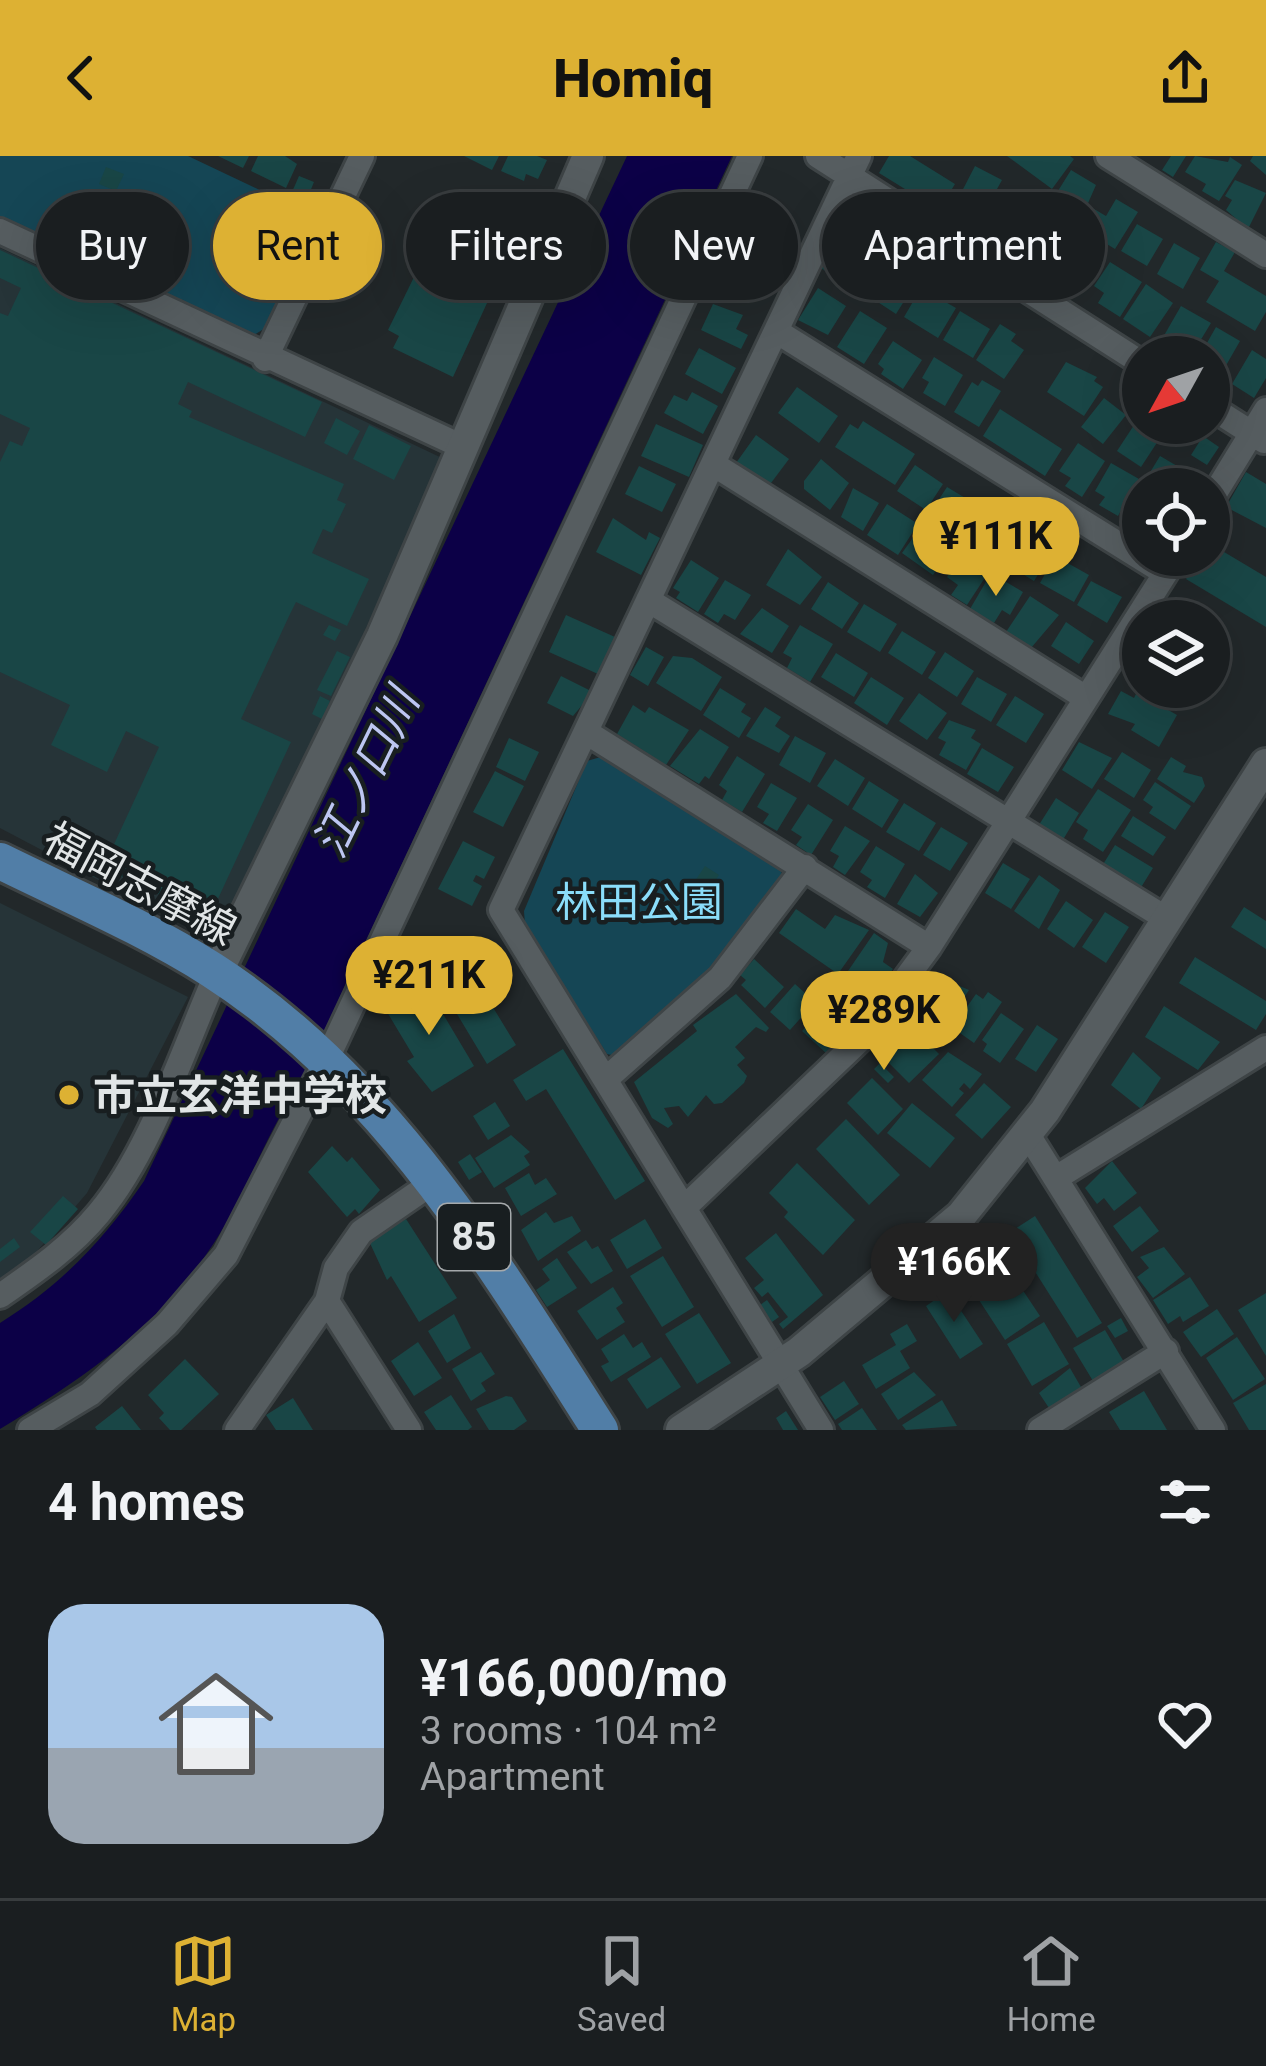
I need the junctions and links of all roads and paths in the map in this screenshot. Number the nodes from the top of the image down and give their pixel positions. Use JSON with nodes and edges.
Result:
{"nodes":[{"id":1,"x":362,"y":156,"type":"edge"},
{"id":2,"x":588,"y":156,"type":"edge"},
{"id":3,"x":750,"y":156,"type":"edge"},
{"id":4,"x":818,"y":156,"type":"edge"},
{"id":5,"x":1108,"y":156,"type":"edge"},
{"id":6,"x":854,"y":166,"type":"edge"},
{"id":7,"x":0,"y":231,"type":"edge"},
{"id":8,"x":1266,"y":255,"type":"edge"},
{"id":9,"x":776,"y":331,"type":"junction"},
{"id":10,"x":1122,"y":350,"type":"edge"},
{"id":11,"x":265,"y":359,"type":"junction"},
{"id":12,"x":1266,"y":410,"type":"edge"},
{"id":13,"x":1230,"y":419,"type":"edge"},
{"id":14,"x":1259,"y":438,"type":"edge"},
{"id":15,"x":465,"y":448,"type":"junction"},
{"id":16,"x":713,"y":464,"type":"junction"},
{"id":17,"x":1230,"y":476,"type":"edge"},
{"id":18,"x":1122,"y":535,"type":"edge"},
{"id":19,"x":1163,"y":576,"type":"edge"},
{"id":20,"x":649,"y":600,"type":"junction"},
{"id":21,"x":1087,"y":698,"type":"junction"},
{"id":22,"x":586,"y":732,"type":"junction"},
{"id":23,"x":1266,"y":764,"type":"edge"},
{"id":24,"x":1256,"y":803,"type":"edge"},
{"id":25,"x":1008,"y":823,"type":"junction"},
{"id":26,"x":0,"y":861,"type":"edge"},
{"id":27,"x":806,"y":867,"type":"junction"},
{"id":28,"x":1167,"y":920,"type":"junction"},
{"id":29,"x":929,"y":946,"type":"junction"},
{"id":30,"x":217,"y":973,"type":"junction"},
{"id":31,"x":1266,"y":1048,"type":"edge"},
{"id":32,"x":326,"y":1061,"type":"junction"},
{"id":33,"x":606,"y":1078,"type":"junction"},
{"id":34,"x":1027,"y":1133,"type":"junction"},
{"id":35,"x":1056,"y":1178,"type":"junction"},
{"id":36,"x":436,"y":1180,"type":"junction"},
{"id":37,"x":683,"y":1208,"type":"junction"},
{"id":38,"x":0,"y":1296,"type":"edge"},
{"id":39,"x":326,"y":1301,"type":"junction"},
{"id":40,"x":1166,"y":1351,"type":"junction"},
{"id":41,"x":780,"y":1364,"type":"junction"},
{"id":42,"x":244,"y":1427,"type":"edge"},
{"id":43,"x":30,"y":1430,"type":"edge"},
{"id":44,"x":410,"y":1430,"type":"edge"},
{"id":45,"x":599,"y":1430,"type":"edge"},
{"id":46,"x":681,"y":1430,"type":"edge"},
{"id":47,"x":820,"y":1430,"type":"edge"},
{"id":48,"x":1040,"y":1430,"type":"edge"},
{"id":49,"x":1213,"y":1430,"type":"edge"}],
"edges":[{"from":1,"to":11,"type":"street"},
{"from":2,"to":15,"type":"street"},
{"from":3,"to":32,"type":"street"},
{"from":4,"to":6,"type":"street"},
{"from":5,"to":8,"type":"street"},
{"from":6,"to":9,"type":"street"},
{"from":6,"to":10,"type":"street"},
{"from":7,"to":11,"type":"street"},
{"from":9,"to":16,"type":"street"},
{"from":9,"to":18,"type":"street"},
{"from":11,"to":15,"type":"street"},
{"from":12,"to":14,"type":"street"},
{"from":13,"to":14,"type":"street"},
{"from":14,"to":17,"type":"street"},
{"from":15,"to":30,"type":"street"},
{"from":16,"to":20,"type":"street"},
{"from":16,"to":21,"type":"street"},
{"from":19,"to":21,"type":"street"},
{"from":20,"to":22,"type":"street"},
{"from":20,"to":25,"type":"street"},
{"from":21,"to":25,"type":"street"},
{"from":22,"to":27,"type":"street"},
{"from":22,"to":33,"type":"street"},
{"from":23,"to":24,"type":"street"},
{"from":24,"to":28,"type":"street"},
{"from":25,"to":28,"type":"street"},
{"from":25,"to":29,"type":"street"},
{"from":26,"to":30,"type":"main road","name":"福岡志摩線","number":"85"},
{"from":27,"to":29,"type":"street"},
{"from":27,"to":33,"type":"street"},
{"from":28,"to":34,"type":"street"},
{"from":29,"to":37,"type":"street"},
{"from":30,"to":32,"type":"main road","name":"福岡志摩線","number":"85"},
{"from":30,"to":38,"type":"street"},
{"from":31,"to":35,"type":"street"},
{"from":32,"to":36,"type":"main road","name":"福岡志摩線","number":"85"},
{"from":32,"to":43,"type":"street"},
{"from":33,"to":37,"type":"street"},
{"from":34,"to":35,"type":"street"},
{"from":34,"to":41,"type":"street"},
{"from":35,"to":40,"type":"street"},
{"from":36,"to":39,"type":"street"},
{"from":36,"to":45,"type":"main road","name":"福岡志摩線","number":"85"},
{"from":37,"to":41,"type":"street"},
{"from":39,"to":42,"type":"street"},
{"from":39,"to":44,"type":"street"},
{"from":40,"to":48,"type":"street"},
{"from":40,"to":49,"type":"street"},
{"from":41,"to":46,"type":"street"},
{"from":41,"to":47,"type":"street"}]}
